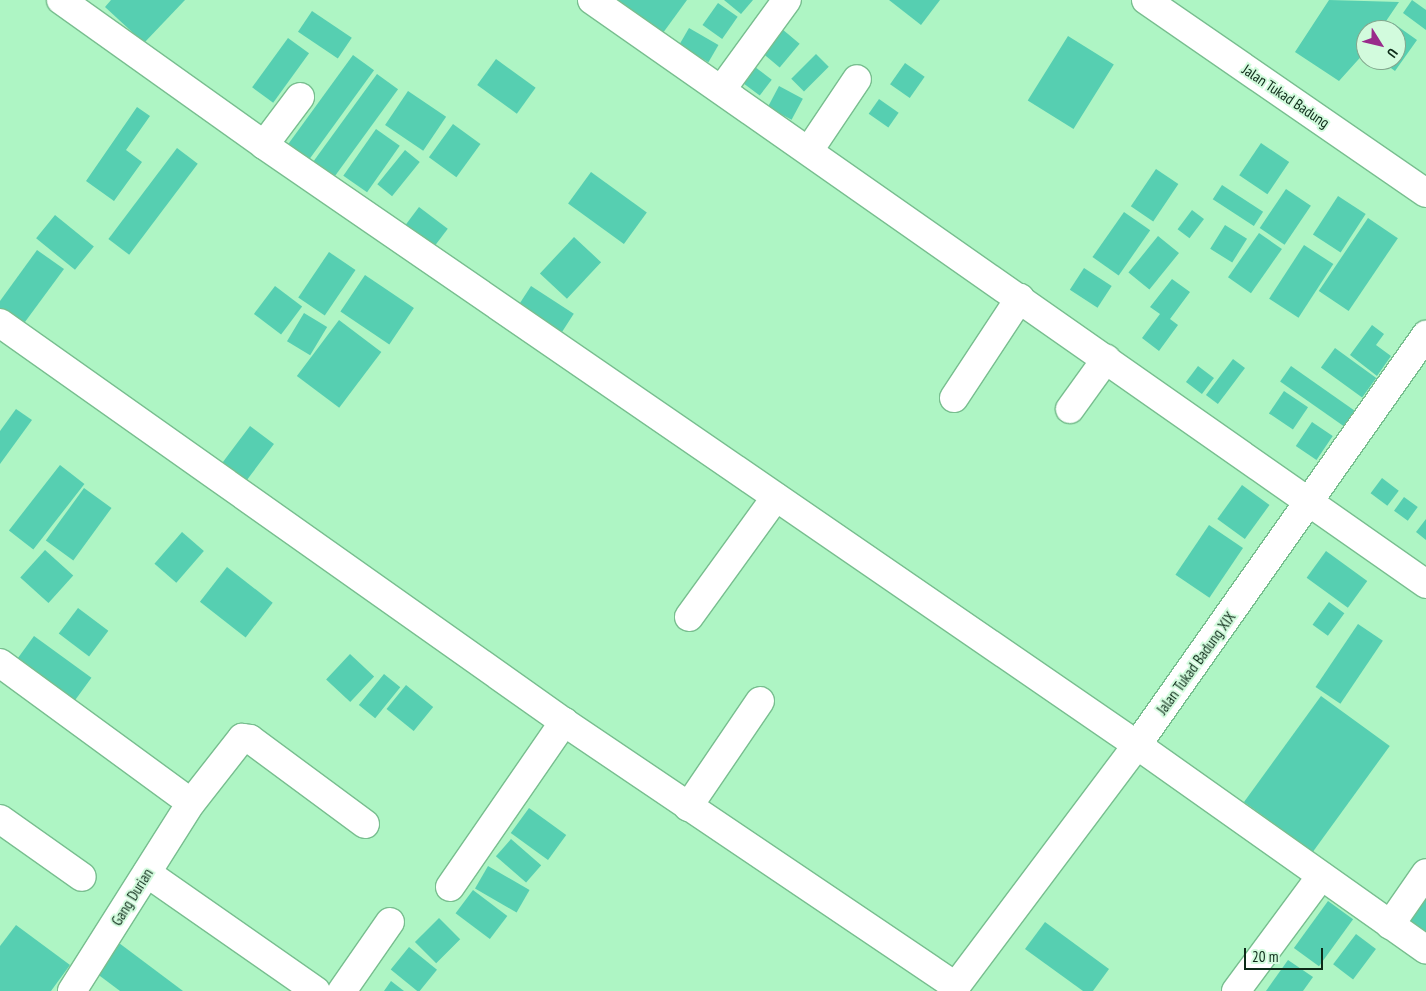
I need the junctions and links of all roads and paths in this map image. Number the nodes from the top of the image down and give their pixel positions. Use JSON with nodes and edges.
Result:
{"nodes":[{"id":1,"x":61,"y":0,"type":"edge"},
{"id":2,"x":592,"y":0,"type":"edge"},
{"id":3,"x":787,"y":0,"type":"edge"},
{"id":4,"x":1146,"y":0,"type":"edge"},
{"id":5,"x":857,"y":79,"type":"dead end"},
{"id":6,"x":722,"y":89,"type":"junction"},
{"id":7,"x":300,"y":98,"type":"dead end"},
{"id":8,"x":264,"y":146,"type":"junction"},
{"id":9,"x":810,"y":149,"type":"junction"},
{"id":10,"x":1426,"y":193,"type":"edge"},
{"id":11,"x":1020,"y":298,"type":"junction"},
{"id":12,"x":0,"y":323,"type":"edge"},
{"id":13,"x":1426,"y":335,"type":"edge"},
{"id":14,"x":1106,"y":359,"type":"junction"},
{"id":15,"x":954,"y":398,"type":"dead end"},
{"id":16,"x":1070,"y":409,"type":"dead end"},
{"id":17,"x":776,"y":497,"type":"junction"},
{"id":18,"x":1310,"y":505,"type":"junction"},
{"id":19,"x":1426,"y":584,"type":"edge"},
{"id":20,"x":689,"y":617,"type":"dead end"},
{"id":21,"x":0,"y":663,"type":"edge"},
{"id":22,"x":760,"y":701,"type":"dead end"},
{"id":23,"x":564,"y":722,"type":"junction"},
{"id":24,"x":1137,"y":745,"type":"junction"},
{"id":25,"x":185,"y":799,"type":"junction"},
{"id":26,"x":688,"y":806,"type":"junction"},
{"id":27,"x":0,"y":819,"type":"edge"},
{"id":28,"x":365,"y":824,"type":"dead end"},
{"id":29,"x":147,"y":873,"type":"junction"},
{"id":30,"x":1426,"y":873,"type":"edge"},
{"id":31,"x":1321,"y":876,"type":"junction"},
{"id":32,"x":82,"y":877,"type":"dead end"},
{"id":33,"x":450,"y":887,"type":"dead end"},
{"id":34,"x":390,"y":922,"type":"dead end"},
{"id":35,"x":1390,"y":924,"type":"junction"},
{"id":36,"x":1426,"y":950,"type":"edge"},
{"id":37,"x":72,"y":991,"type":"edge"},
{"id":38,"x":316,"y":991,"type":"edge"},
{"id":39,"x":342,"y":991,"type":"edge"},
{"id":40,"x":1236,"y":991,"type":"edge"}],
"edges":[{"from":1,"to":8,"type":"street"},
{"from":2,"to":6,"type":"street"},
{"from":3,"to":6,"type":"street"},
{"from":4,"to":10,"type":"street","name":"Jalan Tukad Badung"},
{"from":5,"to":9,"type":"street"},
{"from":6,"to":9,"type":"street"},
{"from":7,"to":8,"type":"street"},
{"from":8,"to":17,"type":"street"},
{"from":9,"to":11,"type":"street"},
{"from":11,"to":14,"type":"street"},
{"from":11,"to":15,"type":"street"},
{"from":12,"to":23,"type":"street"},
{"from":13,"to":18,"type":"street","name":"Jalan Tukad Badung XIX"},
{"from":14,"to":16,"type":"street"},
{"from":14,"to":18,"type":"street"},
{"from":17,"to":20,"type":"street"},
{"from":17,"to":24,"type":"street"},
{"from":18,"to":19,"type":"street"},
{"from":18,"to":24,"type":"street","name":"Jalan Tukad Badung XIX"},
{"from":21,"to":25,"type":"street"},
{"from":22,"to":26,"type":"street"},
{"from":23,"to":26,"type":"street"},
{"from":23,"to":33,"type":"street"},
{"from":24,"to":26,"type":"street","name":"Jalan Tukad Badung XIX"},
{"from":24,"to":31,"type":"street"},
{"from":25,"to":28,"type":"street","name":"Gang Durian"},
{"from":25,"to":29,"type":"street","name":"Gang Durian"},
{"from":27,"to":32,"type":"street"},
{"from":29,"to":37,"type":"street","name":"Gang Durian"},
{"from":29,"to":38,"type":"street"},
{"from":30,"to":35,"type":"street"},
{"from":31,"to":35,"type":"street"},
{"from":31,"to":40,"type":"street"},
{"from":34,"to":39,"type":"street"},
{"from":35,"to":36,"type":"street"}]}
